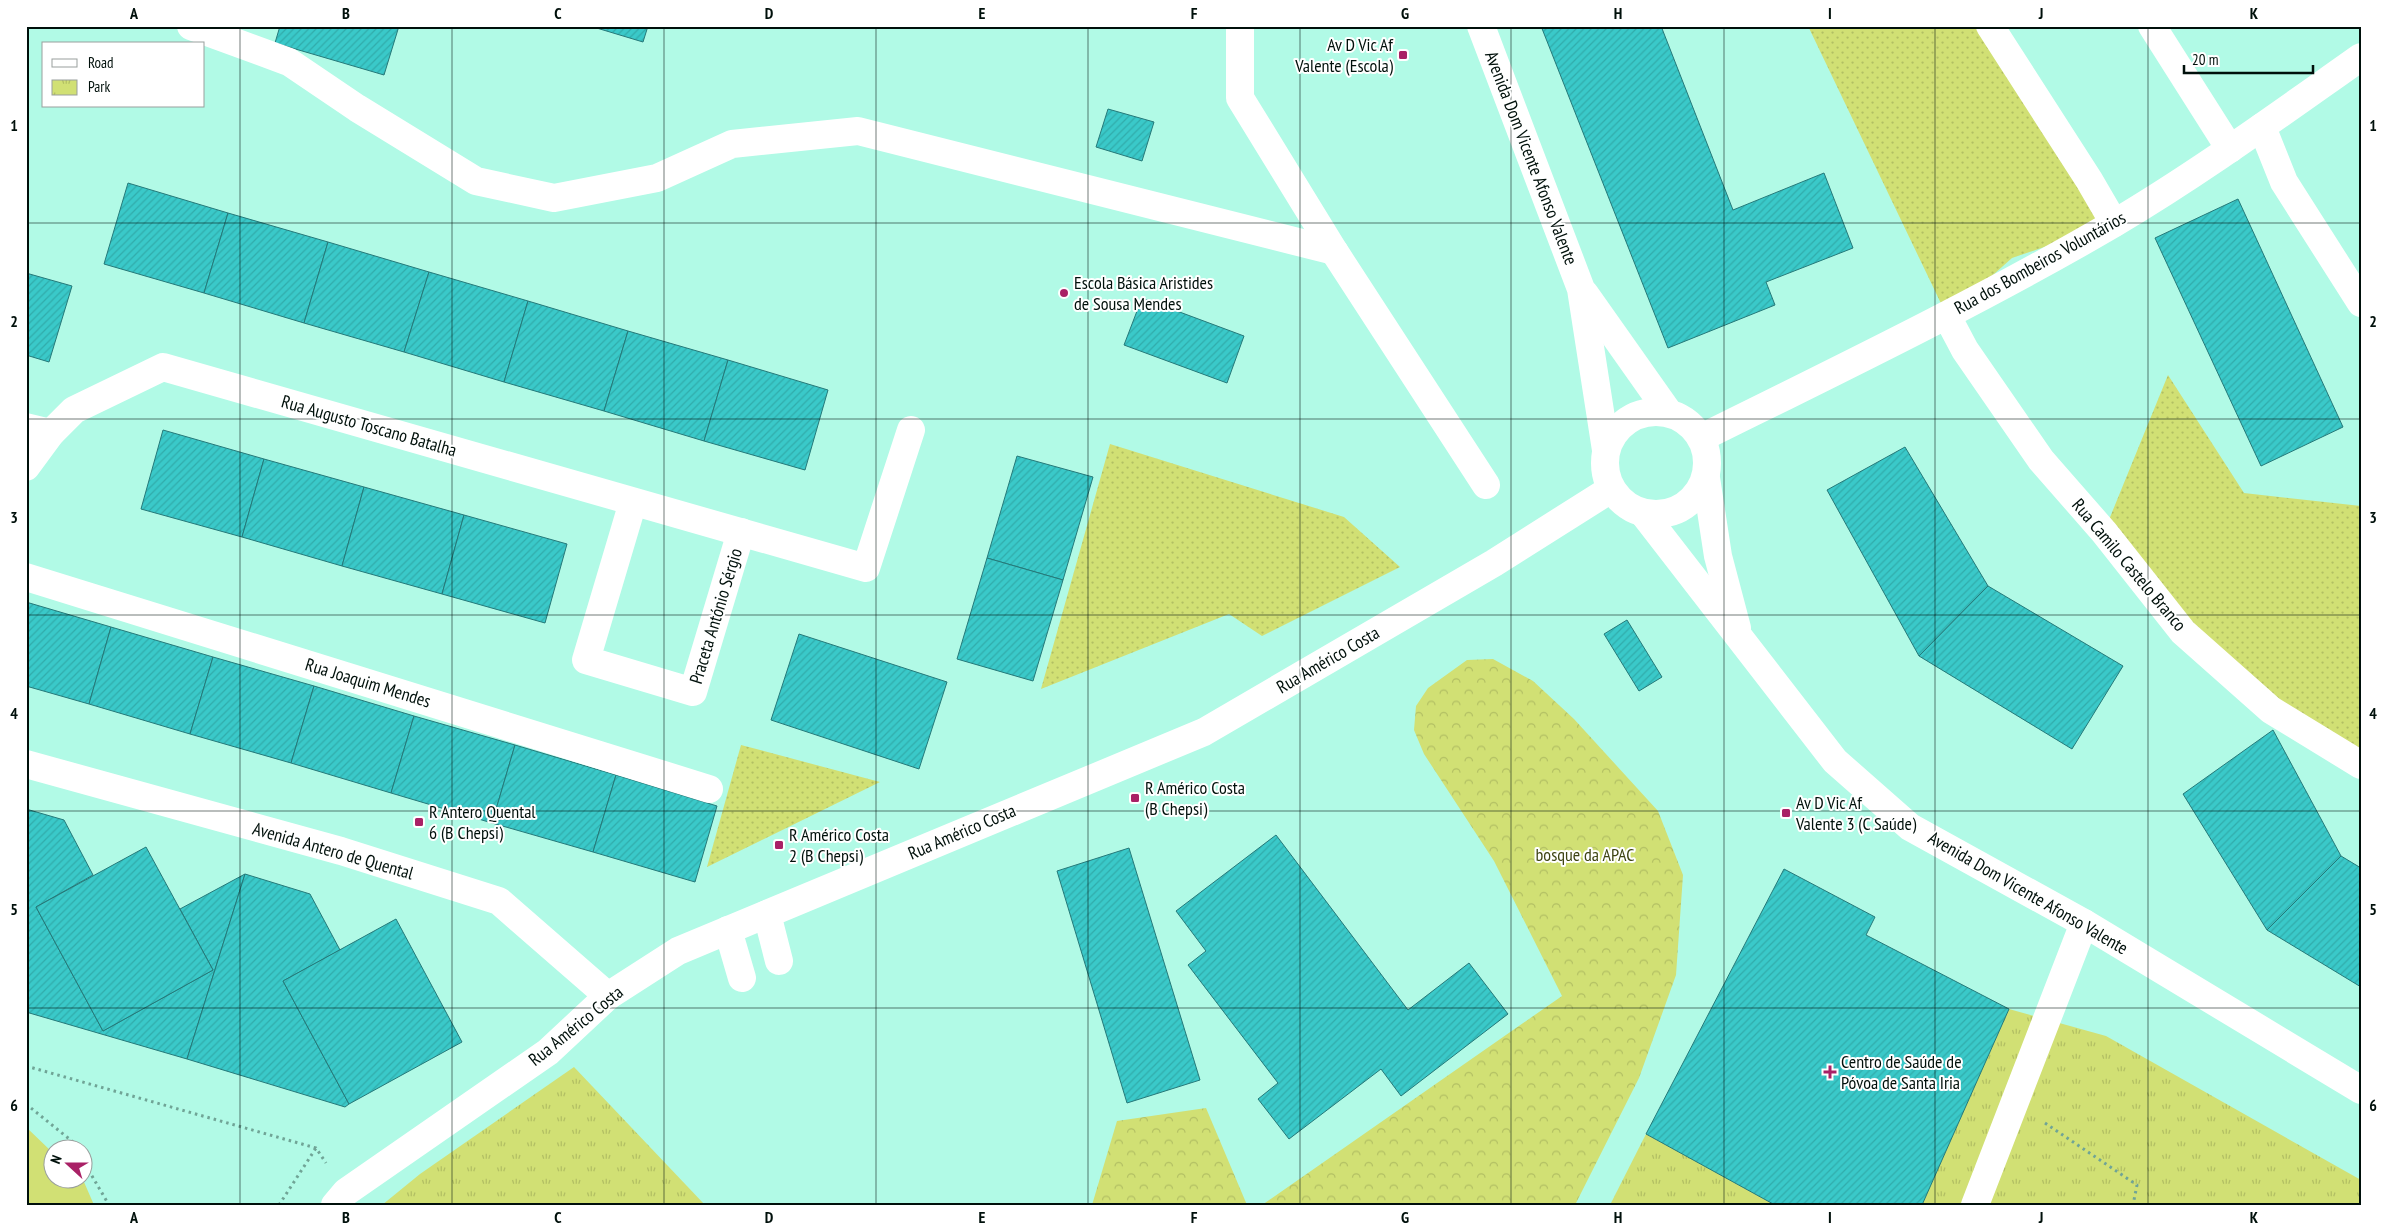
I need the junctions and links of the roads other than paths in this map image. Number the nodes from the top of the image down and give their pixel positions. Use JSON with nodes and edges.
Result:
{"nodes":[{"id":1,"x":191,"y":26,"type":"edge"},
{"id":2,"x":1240,"y":26,"type":"edge"},
{"id":3,"x":1481,"y":26,"type":"edge"},
{"id":4,"x":1990,"y":26,"type":"edge"},
{"id":5,"x":2152,"y":26,"type":"edge"},
{"id":6,"x":2361,"y":57,"type":"edge"},
{"id":7,"x":2262,"y":127,"type":"junction"},
{"id":8,"x":2230,"y":149,"type":"junction"},
{"id":9,"x":2114,"y":223,"type":"junction"},
{"id":10,"x":1334,"y":251,"type":"junction"},
{"id":11,"x":1581,"y":289,"type":"junction"},
{"id":12,"x":2361,"y":303,"type":"edge"},
{"id":13,"x":1947,"y":316,"type":"junction"},
{"id":14,"x":1669,"y":413,"type":"junction"},
{"id":15,"x":39,"y":430,"type":"edge"},
{"id":16,"x":911,"y":430,"type":"dead end"},
{"id":17,"x":1701,"y":438,"type":"junction"},
{"id":18,"x":1606,"y":450,"type":"junction"},
{"id":19,"x":26,"y":467,"type":"edge"},
{"id":20,"x":1706,"y":478,"type":"junction"},
{"id":21,"x":1486,"y":485,"type":"dead end"},
{"id":22,"x":1611,"y":489,"type":"junction"},
{"id":23,"x":633,"y":502,"type":"junction"},
{"id":24,"x":1642,"y":513,"type":"junction"},
{"id":25,"x":741,"y":532,"type":"junction"},
{"id":26,"x":26,"y":577,"type":"edge"},
{"id":27,"x":1741,"y":642,"type":"junction"},
{"id":28,"x":26,"y":764,"type":"edge"},
{"id":29,"x":2361,"y":765,"type":"edge"},
{"id":30,"x":709,"y":789,"type":"dead end"},
{"id":31,"x":767,"y":914,"type":"junction"},
{"id":32,"x":2084,"y":923,"type":"junction"},
{"id":33,"x":728,"y":930,"type":"junction"},
{"id":34,"x":779,"y":961,"type":"dead end"},
{"id":35,"x":742,"y":978,"type":"dead end"},
{"id":36,"x":608,"y":996,"type":"junction"},
{"id":37,"x":2361,"y":1090,"type":"edge"},
{"id":38,"x":340,"y":1198,"type":"edge"},
{"id":39,"x":1975,"y":1205,"type":"edge"}],
"edges":[{"from":1,"to":10,"type":"street"},
{"from":2,"to":10,"type":"street"},
{"from":3,"to":11,"type":"street","name":"Avenida Dom Vicente Afonso Valente"},
{"from":4,"to":9,"type":"street"},
{"from":5,"to":8,"type":"street"},
{"from":6,"to":7,"type":"street","name":"Rua dos Bombeiros Voluntários"},
{"from":7,"to":8,"type":"street","name":"Rua dos Bombeiros Voluntários"},
{"from":7,"to":12,"type":"street"},
{"from":8,"to":9,"type":"street","name":"Rua dos Bombeiros Voluntários"},
{"from":9,"to":13,"type":"street","name":"Rua dos Bombeiros Voluntários"},
{"from":10,"to":21,"type":"street"},
{"from":11,"to":14,"type":"street","name":"Avenida Dom Vicente Afonso Valente"},
{"from":11,"to":18,"type":"street","name":"Avenida Dom Vicente Afonso Valente"},
{"from":13,"to":17,"type":"street","name":"Rua dos Bombeiros Voluntários"},
{"from":13,"to":29,"type":"street","name":"Rua Camilo Castelo Branco"},
{"from":14,"to":17,"type":"street"},
{"from":14,"to":18,"type":"street"},
{"from":15,"to":19,"type":"street","name":"Rua Augusto Toscano Batalha"},
{"from":15,"to":23,"type":"street","name":"Rua Augusto Toscano Batalha"},
{"from":16,"to":25,"type":"street","name":"Rua Augusto Toscano Batalha"},
{"from":17,"to":20,"type":"street"},
{"from":18,"to":22,"type":"street"},
{"from":20,"to":24,"type":"street"},
{"from":20,"to":27,"type":"street","name":"Avenida Dom Vicente Afonso Valente"},
{"from":22,"to":24,"type":"street"},
{"from":22,"to":31,"type":"street","name":"Rua Américo Costa"},
{"from":23,"to":25,"type":"street","name":"Rua Augusto Toscano Batalha"},
{"from":23,"to":25,"type":"street","name":"Praceta António Sérgio"},
{"from":24,"to":27,"type":"street","name":"Avenida Dom Vicente Afonso Valente"},
{"from":26,"to":30,"type":"street","name":"Rua Joaquim Mendes"},
{"from":27,"to":32,"type":"street","name":"Avenida Dom Vicente Afonso Valente"},
{"from":28,"to":36,"type":"street","name":"Avenida Antero de Quental"},
{"from":31,"to":33,"type":"street","name":"Rua Américo Costa"},
{"from":31,"to":34,"type":"street"},
{"from":32,"to":37,"type":"street","name":"Avenida Dom Vicente Afonso Valente"},
{"from":32,"to":39,"type":"street"},
{"from":33,"to":35,"type":"street"},
{"from":33,"to":36,"type":"street","name":"Rua Américo Costa"},
{"from":36,"to":38,"type":"street","name":"Rua Américo Costa"}]}
